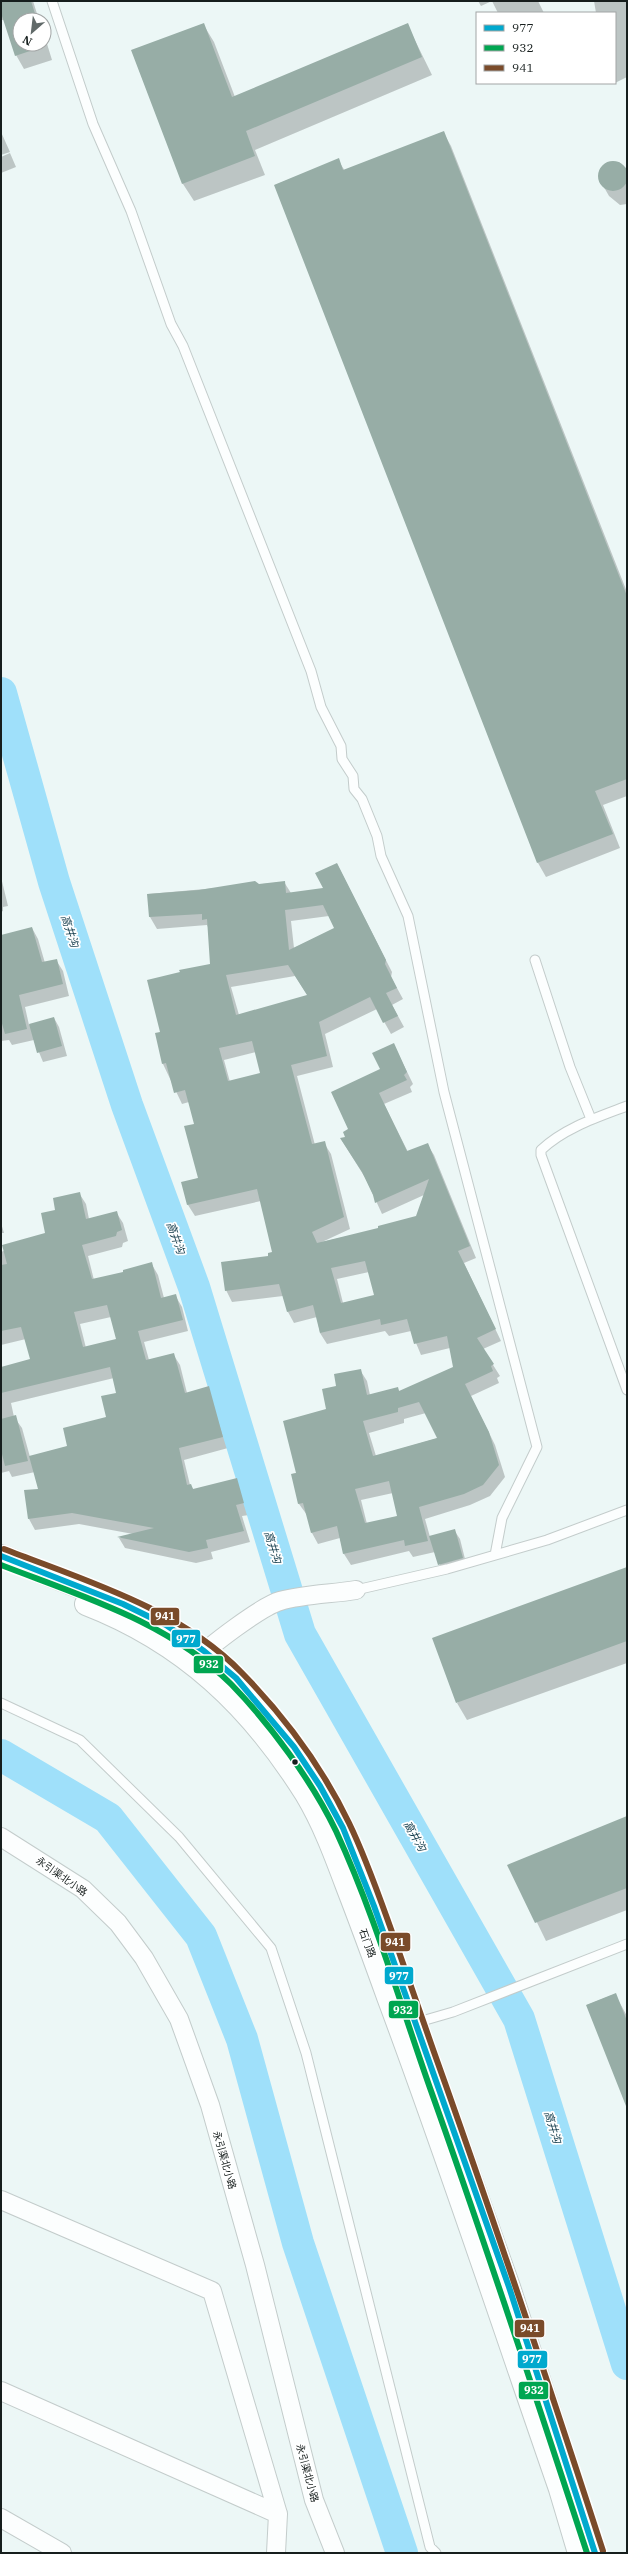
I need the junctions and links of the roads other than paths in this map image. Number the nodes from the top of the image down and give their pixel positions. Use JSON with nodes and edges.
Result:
{"nodes":[{"id":1,"x":52,"y":1,"type":"edge"},
{"id":2,"x":535,"y":960,"type":"dead end"},
{"id":3,"x":627,"y":1106,"type":"edge"},
{"id":4,"x":591,"y":1119,"type":"junction"},
{"id":5,"x":627,"y":1390,"type":"edge"},
{"id":6,"x":627,"y":1510,"type":"edge"},
{"id":7,"x":495,"y":1555,"type":"junction"},
{"id":8,"x":1,"y":1556,"type":"edge"},
{"id":9,"x":1,"y":1571,"type":"edge"},
{"id":10,"x":356,"y":1590,"type":"joint"},
{"id":11,"x":199,"y":1657,"type":"junction"},
{"id":12,"x":1,"y":1702,"type":"edge"},
{"id":13,"x":1,"y":1837,"type":"edge"},
{"id":14,"x":627,"y":1944,"type":"edge"},
{"id":15,"x":407,"y":2025,"type":"junction"},
{"id":16,"x":1,"y":2200,"type":"edge"},
{"id":17,"x":1,"y":2391,"type":"edge"},
{"id":18,"x":278,"y":2514,"type":"junction"},
{"id":19,"x":1,"y":2518,"type":"edge"},
{"id":20,"x":62,"y":2553,"type":"edge"},
{"id":21,"x":276,"y":2553,"type":"edge"},
{"id":22,"x":335,"y":2553,"type":"edge"},
{"id":23,"x":436,"y":2553,"type":"edge"},
{"id":24,"x":579,"y":2553,"type":"edge"},
{"id":25,"x":595,"y":2553,"type":"edge"}],
"edges":[{"from":1,"to":7,"type":"lane"},
{"from":2,"to":4,"type":"lane"},
{"from":3,"to":4,"type":"lane"},
{"from":4,"to":5,"type":"lane"},
{"from":6,"to":7,"type":"lane"},
{"from":7,"to":10,"type":"lane"},
{"from":8,"to":11,"type":"highway","name":"石门路"},
{"from":9,"to":11,"type":"highway","name":"石门路"},
{"from":10,"to":11,"type":"street"},
{"from":11,"to":15,"type":"highway","name":"石门路"},
{"from":12,"to":23,"type":"lane"},
{"from":13,"to":22,"type":"street","name":"永引渠北小路"},
{"from":14,"to":15,"type":"lane"},
{"from":15,"to":24,"type":"highway","name":"石门路"},
{"from":15,"to":25,"type":"highway","name":"石门路"},
{"from":16,"to":18,"type":"street"},
{"from":17,"to":18,"type":"street"},
{"from":18,"to":21,"type":"street"},
{"from":19,"to":20,"type":"street"}]}
